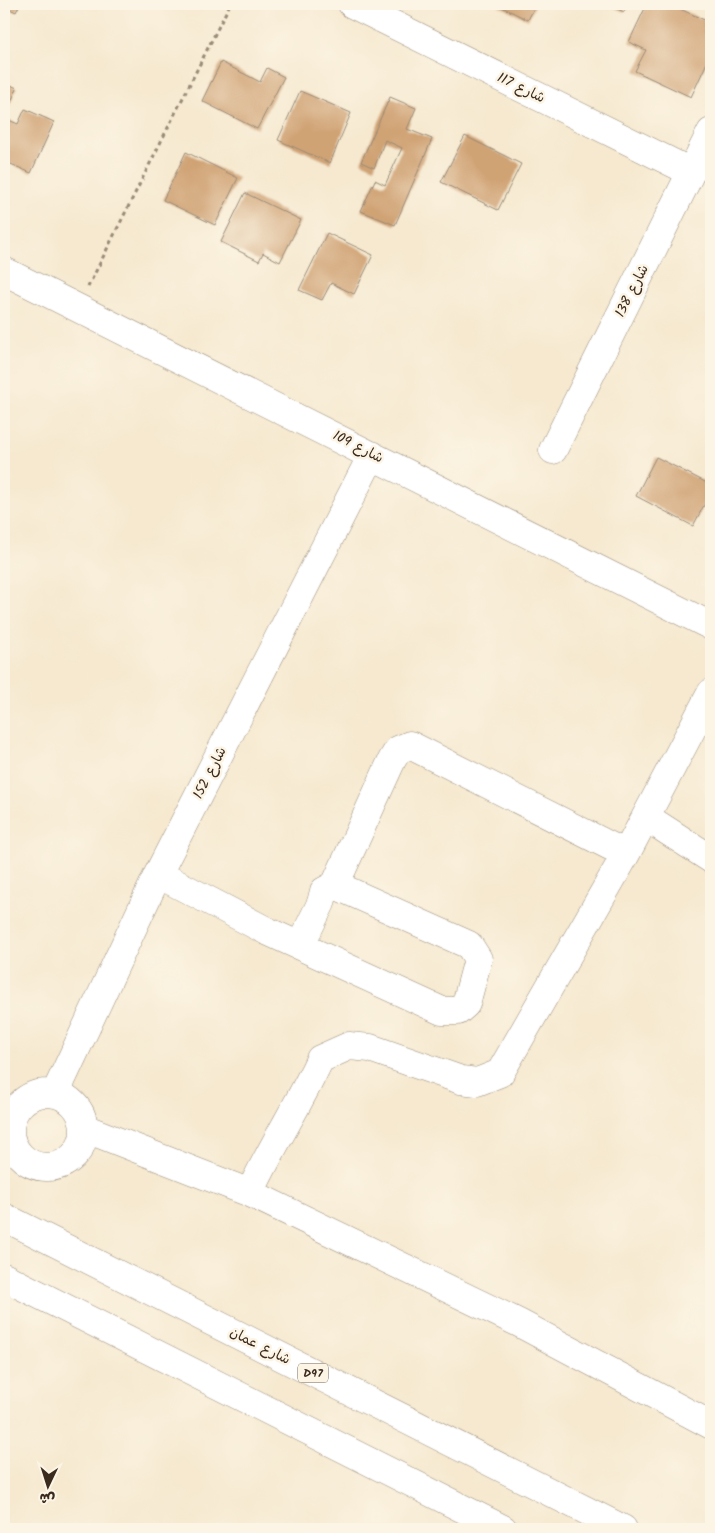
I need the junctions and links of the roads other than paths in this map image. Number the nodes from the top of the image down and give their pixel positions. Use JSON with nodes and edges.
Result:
{"nodes":[{"id":1,"x":352,"y":4,"type":"edge"},
{"id":2,"x":711,"y":132,"type":"edge"},
{"id":3,"x":691,"y":172,"type":"junction"},
{"id":4,"x":4,"y":271,"type":"edge"},
{"id":5,"x":553,"y":450,"type":"dead end"},
{"id":6,"x":372,"y":454,"type":"junction"},
{"id":7,"x":711,"y":626,"type":"edge"},
{"id":8,"x":711,"y":693,"type":"edge"},
{"id":9,"x":646,"y":817,"type":"junction"},
{"id":10,"x":626,"y":854,"type":"junction"},
{"id":11,"x":711,"y":859,"type":"edge"},
{"id":12,"x":158,"y":874,"type":"junction"},
{"id":13,"x":335,"y":886,"type":"junction"},
{"id":14,"x":300,"y":946,"type":"junction"},
{"id":15,"x":55,"y":1094,"type":"junction"},
{"id":16,"x":84,"y":1128,"type":"junction"},
{"id":17,"x":250,"y":1193,"type":"junction"},
{"id":18,"x":4,"y":1217,"type":"edge"},
{"id":19,"x":4,"y":1277,"type":"edge"},
{"id":20,"x":711,"y":1425,"type":"edge"},
{"id":21,"x":503,"y":1529,"type":"edge"},
{"id":22,"x":622,"y":1529,"type":"edge"}],
"edges":[{"from":1,"to":3,"type":"street","name":"شارع 117"},
{"from":2,"to":3,"type":"street","name":"شارع 138"},
{"from":3,"to":5,"type":"street","name":"شارع 138"},
{"from":4,"to":6,"type":"street","name":"شارع 109"},
{"from":6,"to":7,"type":"street","name":"شارع 109"},
{"from":6,"to":12,"type":"street","name":"شارع 152"},
{"from":8,"to":9,"type":"street"},
{"from":9,"to":10,"type":"street"},
{"from":9,"to":11,"type":"street"},
{"from":10,"to":13,"type":"street"},
{"from":10,"to":17,"type":"street"},
{"from":12,"to":14,"type":"street"},
{"from":12,"to":15,"type":"street","name":"شارع 152"},
{"from":13,"to":14,"type":"street"},
{"from":13,"to":14,"type":"street"},
{"from":15,"to":16,"type":"street"},
{"from":15,"to":16,"type":"street"},
{"from":16,"to":17,"type":"street"},
{"from":17,"to":20,"type":"street"},
{"from":18,"to":22,"type":"street","name":"شارع عمان","number":"D97"},
{"from":19,"to":21,"type":"street"}]}
